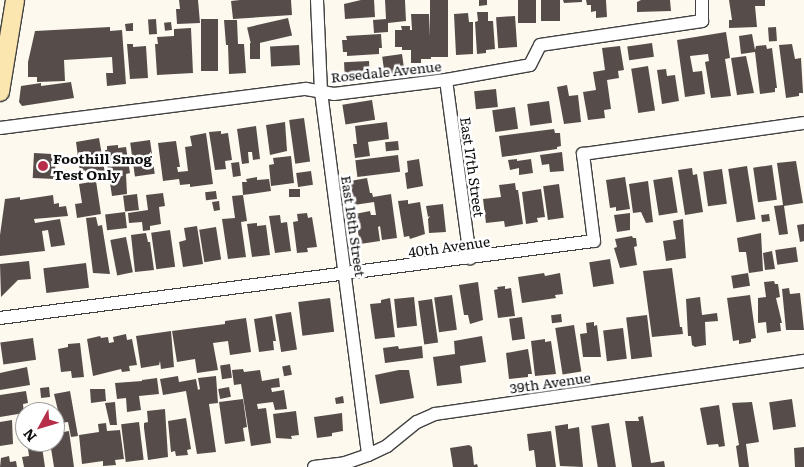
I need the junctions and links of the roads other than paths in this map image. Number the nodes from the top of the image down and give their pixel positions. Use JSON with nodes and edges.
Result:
{"nodes":[{"id":1,"x":15,"y":0,"type":"edge"},
{"id":2,"x":317,"y":0,"type":"edge"},
{"id":3,"x":702,"y":0,"type":"edge"},
{"id":4,"x":446,"y":80,"type":"junction"},
{"id":5,"x":0,"y":87,"type":"edge"},
{"id":6,"x":320,"y":92,"type":"junction"},
{"id":7,"x":804,"y":123,"type":"edge"},
{"id":8,"x":0,"y":128,"type":"edge"},
{"id":9,"x":470,"y":258,"type":"junction"},
{"id":10,"x":346,"y":274,"type":"junction"},
{"id":11,"x":0,"y":318,"type":"edge"},
{"id":12,"x":804,"y":361,"type":"edge"},
{"id":13,"x":368,"y":455,"type":"junction"},
{"id":14,"x":314,"y":467,"type":"edge"}],
"edges":[{"from":1,"to":5,"type":"main road"},
{"from":2,"to":6,"type":"street","name":"East 18th Street"},
{"from":3,"to":4,"type":"street","name":"Rosedale Avenue"},
{"from":4,"to":6,"type":"street","name":"Rosedale Avenue"},
{"from":4,"to":9,"type":"street","name":"East 17th Street"},
{"from":6,"to":8,"type":"street","name":"Rosedale Avenue"},
{"from":6,"to":10,"type":"street","name":"East 18th Street"},
{"from":7,"to":9,"type":"street","name":"40th Avenue"},
{"from":9,"to":10,"type":"street","name":"40th Avenue"},
{"from":10,"to":11,"type":"street","name":"40th Avenue"},
{"from":10,"to":13,"type":"street","name":"East 18th Street"},
{"from":12,"to":13,"type":"street","name":"39th Avenue"},
{"from":13,"to":14,"type":"street","name":"39th Avenue"}]}
